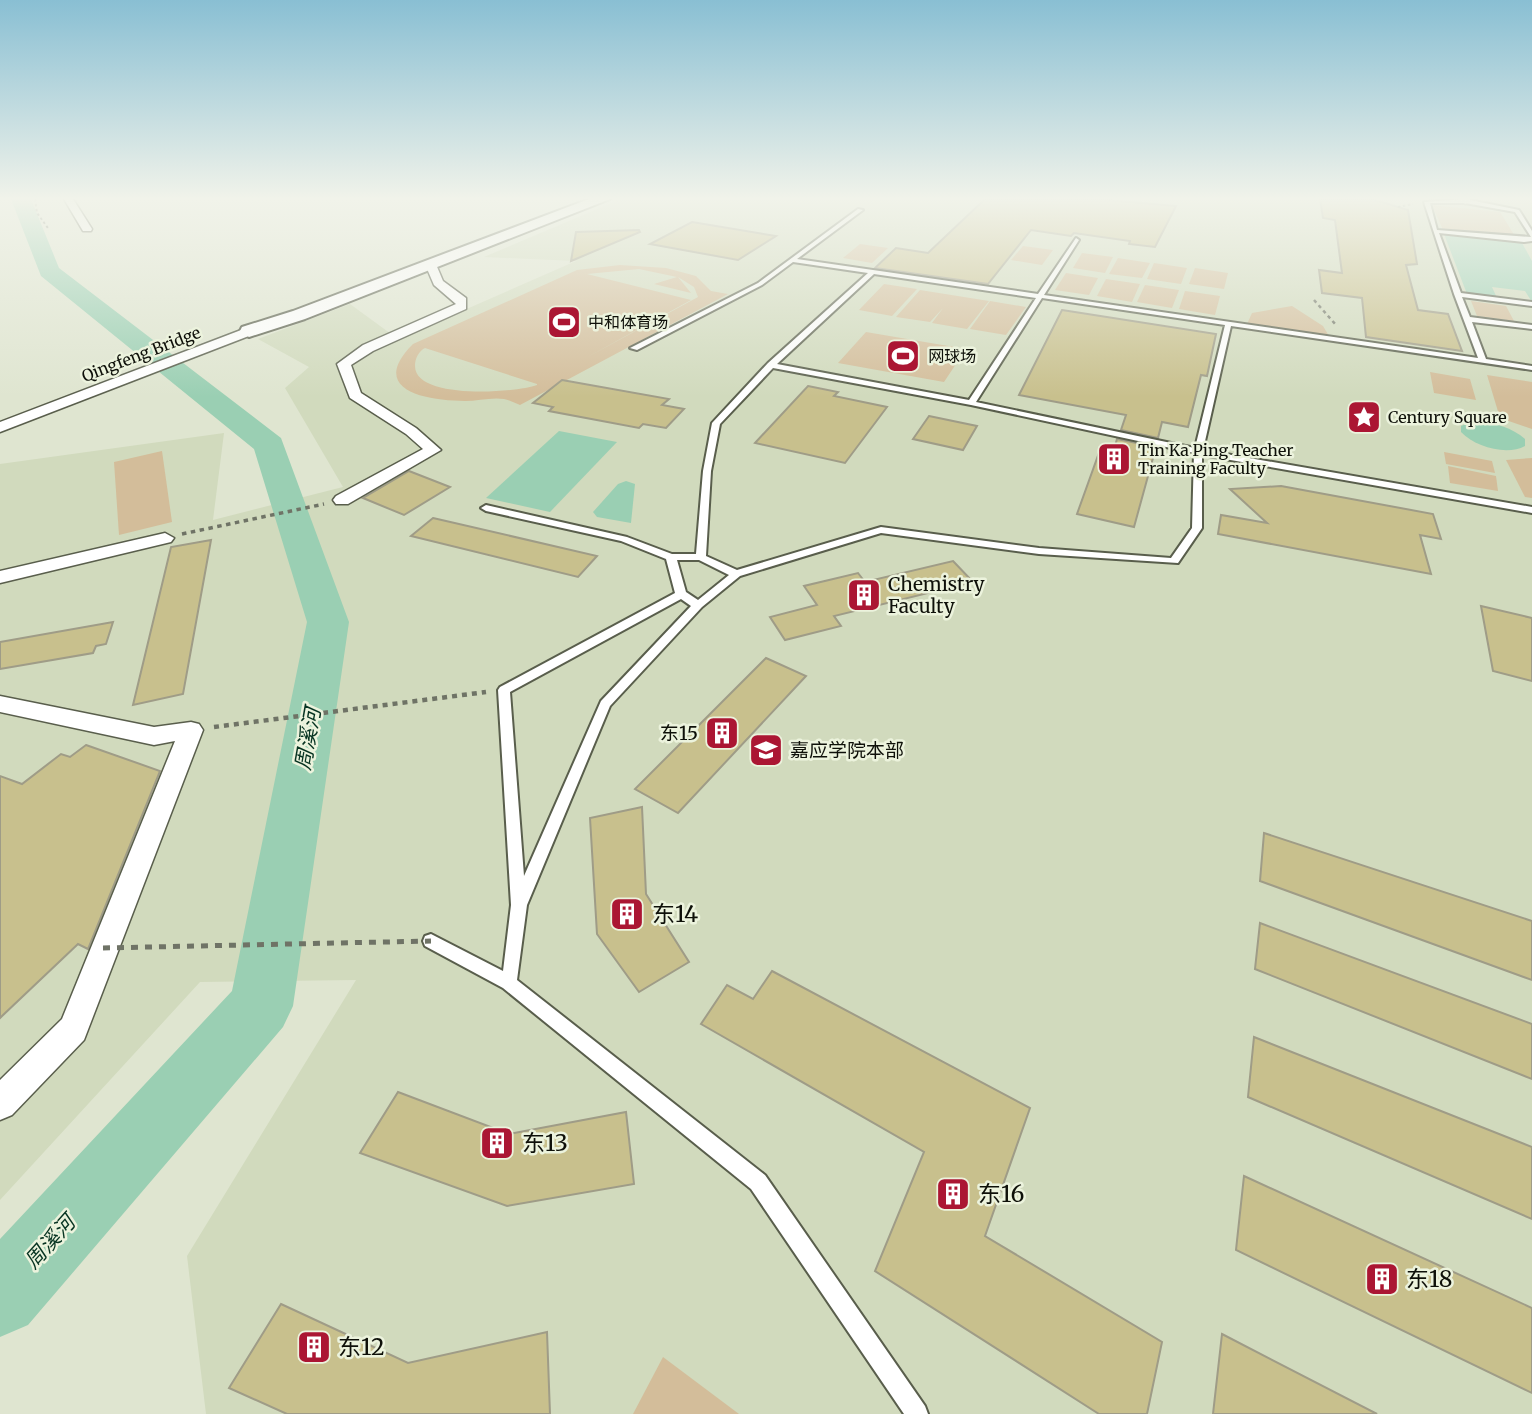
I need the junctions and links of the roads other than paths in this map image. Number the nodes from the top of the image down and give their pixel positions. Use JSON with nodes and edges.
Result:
{"nodes":[{"id":1,"x":415,"y":265,"type":"edge"},
{"id":2,"x":428,"y":265,"type":"edge"},
{"id":3,"x":431,"y":265,"type":"edge"},
{"id":4,"x":785,"y":265,"type":"edge"},
{"id":5,"x":822,"y":265,"type":"edge"},
{"id":6,"x":1059,"y":265,"type":"edge"},
{"id":7,"x":1447,"y":265,"type":"edge"},
{"id":8,"x":872,"y":273,"type":"junction"},
{"id":9,"x":1457,"y":294,"type":"junction"},
{"id":10,"x":1038,"y":296,"type":"junction"},
{"id":11,"x":1518,"y":302,"type":"junction"},
{"id":12,"x":1532,"y":304,"type":"edge"},
{"id":13,"x":1523,"y":311,"type":"dead end"},
{"id":14,"x":1468,"y":318,"type":"junction"},
{"id":15,"x":1528,"y":319,"type":"dead end"},
{"id":16,"x":1228,"y":325,"type":"junction"},
{"id":17,"x":249,"y":331,"type":"junction"},
{"id":18,"x":634,"y":348,"type":"dead end"},
{"id":19,"x":1483,"y":361,"type":"junction"},
{"id":20,"x":771,"y":365,"type":"junction"},
{"id":21,"x":1532,"y":368,"type":"edge"},
{"id":22,"x":971,"y":403,"type":"junction"},
{"id":23,"x":0,"y":427,"type":"edge"},
{"id":24,"x":1198,"y":452,"type":"junction"},
{"id":25,"x":342,"y":500,"type":"road end"},
{"id":26,"x":486,"y":508,"type":"dead end"},
{"id":27,"x":1532,"y":510,"type":"edge"},
{"id":28,"x":165,"y":538,"type":"road end"},
{"id":29,"x":702,"y":556,"type":"junction"},
{"id":30,"x":671,"y":557,"type":"junction"},
{"id":31,"x":736,"y":573,"type":"junction"},
{"id":32,"x":0,"y":577,"type":"edge"},
{"id":33,"x":681,"y":594,"type":"junction"},
{"id":34,"x":698,"y":605,"type":"junction"},
{"id":35,"x":504,"y":690,"type":"joint"},
{"id":36,"x":0,"y":704,"type":"edge"},
{"id":37,"x":520,"y":905,"type":"junction"},
{"id":38,"x":431,"y":941,"type":"road end"},
{"id":39,"x":509,"y":983,"type":"junction"},
{"id":40,"x":0,"y":1103,"type":"edge"},
{"id":41,"x":917,"y":1414,"type":"edge"}],
"edges":[{"from":1,"to":17,"type":"street"},
{"from":2,"to":17,"type":"street"},
{"from":3,"to":25,"type":"street"},
{"from":4,"to":18,"type":"lane"},
{"from":5,"to":8,"type":"lane"},
{"from":6,"to":10,"type":"lane"},
{"from":7,"to":9,"type":"lane"},
{"from":8,"to":10,"type":"lane"},
{"from":8,"to":20,"type":"lane"},
{"from":9,"to":11,"type":"lane"},
{"from":9,"to":14,"type":"lane"},
{"from":10,"to":16,"type":"lane"},
{"from":10,"to":22,"type":"lane"},
{"from":11,"to":12,"type":"lane"},
{"from":11,"to":13,"type":"lane"},
{"from":14,"to":15,"type":"lane"},
{"from":14,"to":19,"type":"lane"},
{"from":16,"to":19,"type":"lane"},
{"from":16,"to":24,"type":"lane"},
{"from":17,"to":23,"type":"street","name":"Qingfeng Bridge"},
{"from":19,"to":21,"type":"lane"},
{"from":20,"to":22,"type":"lane"},
{"from":20,"to":29,"type":"lane"},
{"from":22,"to":24,"type":"lane"},
{"from":24,"to":27,"type":"lane"},
{"from":24,"to":31,"type":"lane"},
{"from":26,"to":30,"type":"lane"},
{"from":28,"to":32,"type":"street"},
{"from":29,"to":30,"type":"lane"},
{"from":29,"to":31,"type":"lane"},
{"from":30,"to":33,"type":"lane"},
{"from":31,"to":34,"type":"lane"},
{"from":33,"to":34,"type":"lane"},
{"from":33,"to":35,"type":"lane"},
{"from":34,"to":37,"type":"lane"},
{"from":35,"to":37,"type":"lane"},
{"from":36,"to":40,"type":"street"},
{"from":37,"to":39,"type":"lane"},
{"from":38,"to":39,"type":"lane"},
{"from":39,"to":41,"type":"lane"}]}
